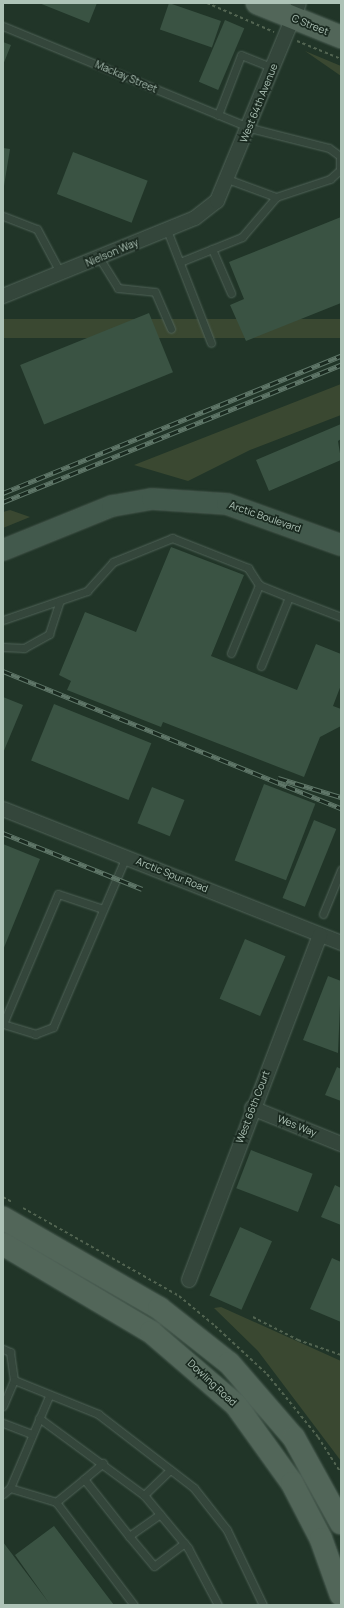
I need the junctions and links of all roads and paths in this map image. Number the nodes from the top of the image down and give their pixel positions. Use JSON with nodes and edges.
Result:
{"nodes":[{"id":1,"x":257,"y":3,"type":"edge"},
{"id":2,"x":296,"y":10,"type":"edge"},
{"id":3,"x":3,"y":26,"type":"edge"},
{"id":4,"x":341,"y":37,"type":"edge"},
{"id":5,"x":273,"y":68,"type":"junction"},
{"id":6,"x":218,"y":115,"type":"junction"},
{"id":7,"x":250,"y":128,"type":"junction"},
{"id":8,"x":227,"y":179,"type":"junction"},
{"id":9,"x":276,"y":197,"type":"junction"},
{"id":10,"x":217,"y":201,"type":"joint"},
{"id":11,"x":3,"y":216,"type":"edge"},
{"id":12,"x":167,"y":230,"type":"junction"},
{"id":13,"x":212,"y":249,"type":"junction"},
{"id":14,"x":100,"y":259,"type":"junction"},
{"id":15,"x":180,"y":262,"type":"junction"},
{"id":16,"x":61,"y":274,"type":"junction"},
{"id":17,"x":231,"y":294,"type":"dead end"},
{"id":18,"x":3,"y":296,"type":"edge"},
{"id":19,"x":171,"y":329,"type":"dead end"},
{"id":20,"x":211,"y":343,"type":"dead end"},
{"id":21,"x":341,"y":545,"type":"edge"},
{"id":22,"x":3,"y":550,"type":"edge"},
{"id":23,"x":259,"y":585,"type":"junction"},
{"id":24,"x":289,"y":596,"type":"junction"},
{"id":25,"x":60,"y":601,"type":"junction"},
{"id":26,"x":341,"y":617,"type":"edge"},
{"id":27,"x":3,"y":620,"type":"edge"},
{"id":28,"x":3,"y":647,"type":"edge"},
{"id":29,"x":232,"y":653,"type":"dead end"},
{"id":30,"x":261,"y":666,"type":"dead end"},
{"id":31,"x":3,"y":809,"type":"edge"},
{"id":32,"x":126,"y":857,"type":"junction"},
{"id":33,"x":341,"y":870,"type":"edge"},
{"id":34,"x":103,"y":909,"type":"junction"},
{"id":35,"x":323,"y":914,"type":"dead end"},
{"id":36,"x":320,"y":935,"type":"junction"},
{"id":37,"x":341,"y":943,"type":"edge"},
{"id":38,"x":3,"y":1024,"type":"edge"},
{"id":39,"x":252,"y":1108,"type":"junction"},
{"id":40,"x":341,"y":1144,"type":"edge"},
{"id":41,"x":3,"y":1218,"type":"edge"},
{"id":42,"x":3,"y":1244,"type":"edge"},
{"id":43,"x":189,"y":1280,"type":"dead end"},
{"id":44,"x":253,"y":1317,"type":"dead end"},
{"id":45,"x":3,"y":1349,"type":"edge"},
{"id":46,"x":341,"y":1355,"type":"edge"},
{"id":47,"x":14,"y":1380,"type":"junction"},
{"id":48,"x":49,"y":1396,"type":"junction"},
{"id":49,"x":3,"y":1406,"type":"edge"},
{"id":50,"x":39,"y":1418,"type":"junction"},
{"id":51,"x":3,"y":1422,"type":"edge"},
{"id":52,"x":32,"y":1434,"type":"junction"},
{"id":53,"x":103,"y":1463,"type":"junction"},
{"id":54,"x":170,"y":1470,"type":"junction"},
{"id":55,"x":84,"y":1479,"type":"junction"},
{"id":56,"x":10,"y":1488,"type":"junction"},
{"id":57,"x":3,"y":1494,"type":"edge"},
{"id":58,"x":144,"y":1495,"type":"junction"},
{"id":59,"x":56,"y":1502,"type":"junction"},
{"id":60,"x":160,"y":1514,"type":"junction"},
{"id":61,"x":341,"y":1523,"type":"edge"},
{"id":62,"x":129,"y":1536,"type":"junction"},
{"id":63,"x":184,"y":1543,"type":"junction"},
{"id":64,"x":341,"y":1595,"type":"edge"},
{"id":65,"x":134,"y":1605,"type":"edge"},
{"id":66,"x":218,"y":1605,"type":"edge"},
{"id":67,"x":263,"y":1605,"type":"edge"}],
"edges":[{"from":1,"to":2,"type":"main road","name":"C Street"},
{"from":2,"to":4,"type":"main road","name":"C Street"},
{"from":2,"to":5,"type":"street","name":"West 64th Avenue"},
{"from":3,"to":6,"type":"lane","name":"Mackay Street"},
{"from":5,"to":6,"type":"lane"},
{"from":5,"to":7,"type":"street","name":"West 64th Avenue"},
{"from":6,"to":7,"type":"lane","name":"Mackay Street"},
{"from":7,"to":8,"type":"street","name":"West 64th Avenue"},
{"from":7,"to":9,"type":"lane","name":"Mackay Street"},
{"from":8,"to":9,"type":"lane"},
{"from":8,"to":10,"type":"street","name":"West 64th Avenue"},
{"from":9,"to":13,"type":"lane"},
{"from":10,"to":12,"type":"street","name":"Nielson Way"},
{"from":11,"to":16,"type":"lane"},
{"from":12,"to":14,"type":"street","name":"Nielson Way"},
{"from":12,"to":15,"type":"lane"},
{"from":13,"to":15,"type":"lane"},
{"from":13,"to":17,"type":"lane"},
{"from":14,"to":16,"type":"street","name":"Nielson Way"},
{"from":14,"to":19,"type":"lane"},
{"from":15,"to":20,"type":"lane"},
{"from":16,"to":18,"type":"street","name":"Nielson Way"},
{"from":21,"to":22,"type":"main road","name":"Arctic Boulevard"},
{"from":23,"to":24,"type":"lane"},
{"from":23,"to":25,"type":"lane"},
{"from":23,"to":29,"type":"lane"},
{"from":24,"to":26,"type":"lane"},
{"from":24,"to":30,"type":"lane"},
{"from":25,"to":27,"type":"lane"},
{"from":25,"to":28,"type":"lane"},
{"from":31,"to":32,"type":"street","name":"Arctic Spur Road"},
{"from":32,"to":34,"type":"lane"},
{"from":32,"to":36,"type":"street","name":"Arctic Spur Road"},
{"from":33,"to":35,"type":"lane"},
{"from":34,"to":38,"type":"lane"},
{"from":34,"to":38,"type":"lane"},
{"from":36,"to":37,"type":"street","name":"Arctic Spur Road"},
{"from":36,"to":39,"type":"street","name":"West 66th Court"},
{"from":39,"to":40,"type":"street","name":"Wes Way"},
{"from":39,"to":43,"type":"street","name":"West 66th Court"},
{"from":41,"to":61,"type":"main road"},
{"from":42,"to":64,"type":"main road","name":"Dowling Road"},
{"from":44,"to":46,"type":"path"},
{"from":45,"to":47,"type":"lane"},
{"from":47,"to":48,"type":"lane"},
{"from":47,"to":49,"type":"lane"},
{"from":48,"to":50,"type":"lane"},
{"from":48,"to":54,"type":"lane"},
{"from":50,"to":52,"type":"lane"},
{"from":50,"to":53,"type":"lane"},
{"from":51,"to":52,"type":"lane"},
{"from":52,"to":56,"type":"lane"},
{"from":53,"to":55,"type":"lane"},
{"from":53,"to":58,"type":"lane"},
{"from":54,"to":58,"type":"lane"},
{"from":54,"to":67,"type":"lane"},
{"from":55,"to":59,"type":"lane"},
{"from":55,"to":62,"type":"lane"},
{"from":56,"to":57,"type":"lane"},
{"from":56,"to":59,"type":"lane"},
{"from":58,"to":60,"type":"lane"},
{"from":59,"to":65,"type":"lane"},
{"from":60,"to":62,"type":"lane"},
{"from":60,"to":63,"type":"lane"},
{"from":62,"to":63,"type":"lane"},
{"from":63,"to":66,"type":"lane"}]}
